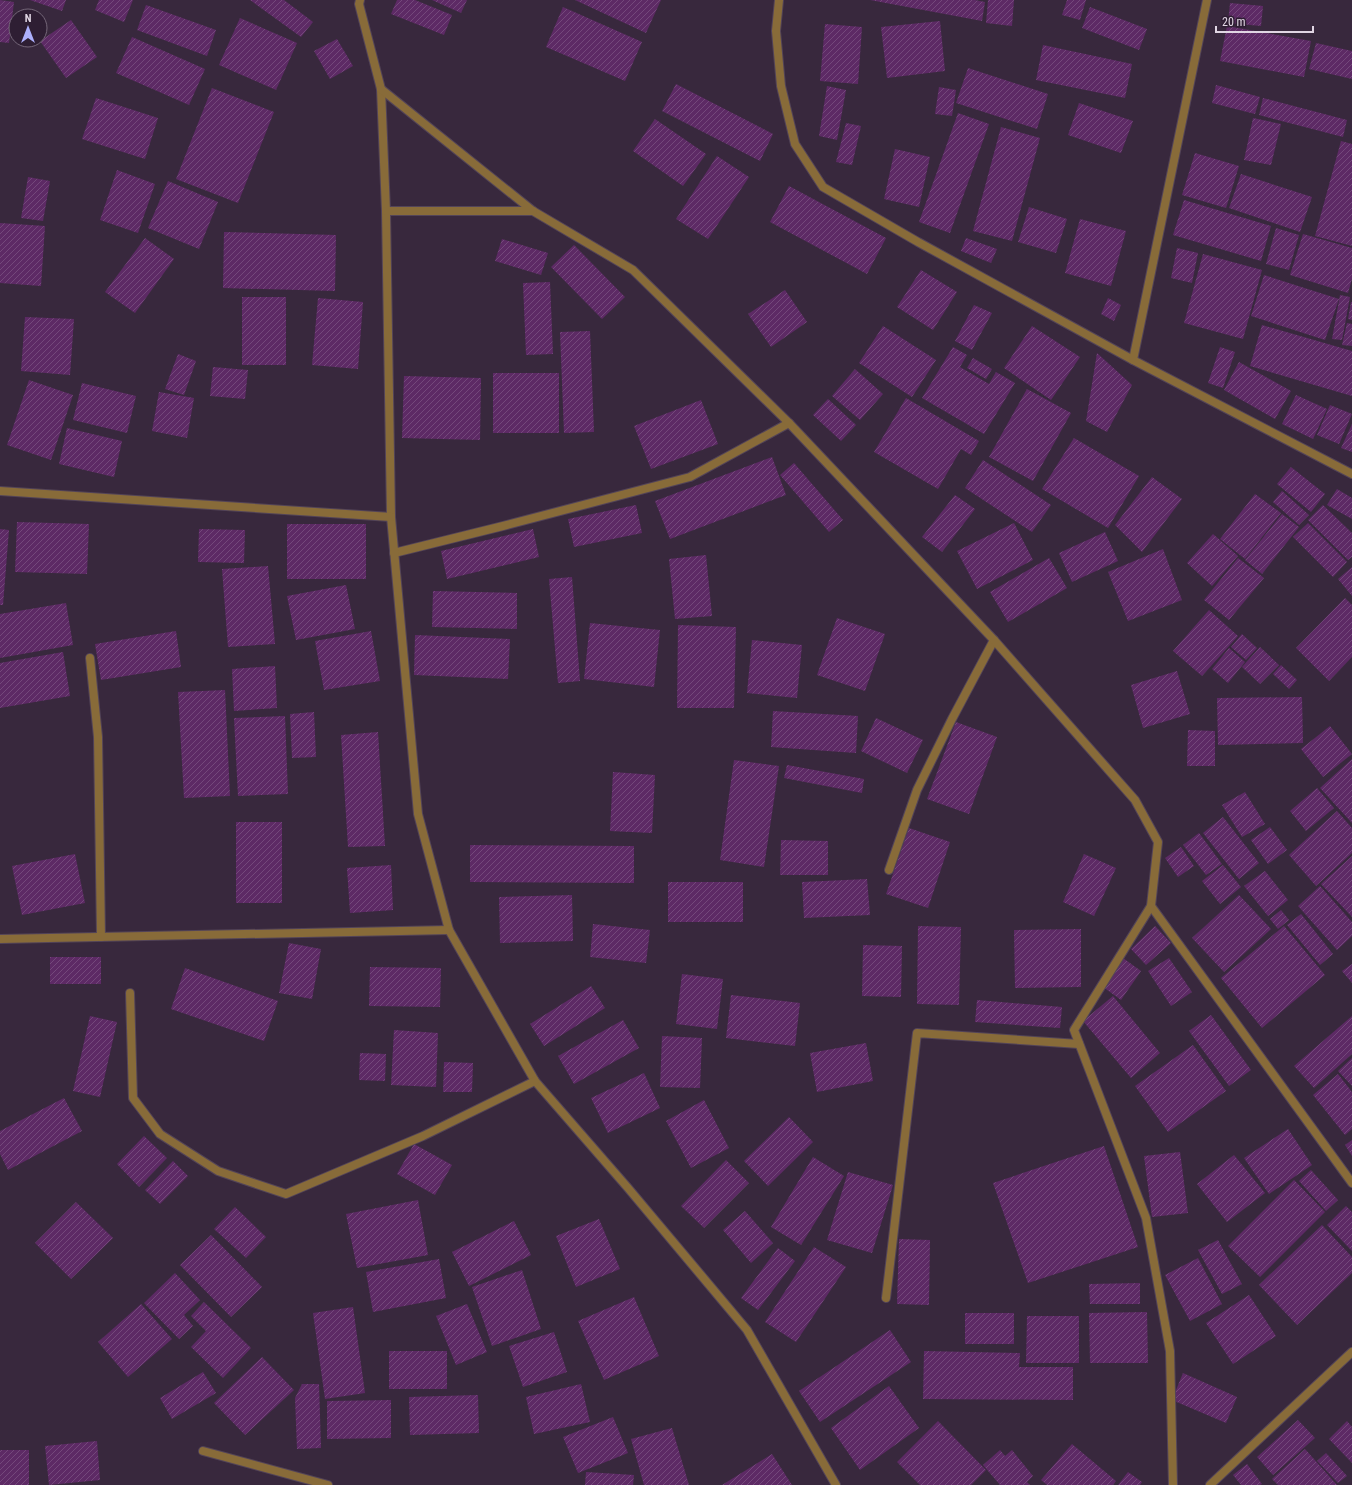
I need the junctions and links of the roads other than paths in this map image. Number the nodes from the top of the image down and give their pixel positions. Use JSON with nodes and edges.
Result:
{"nodes":[{"id":1,"x":351,"y":0,"type":"edge"},
{"id":2,"x":779,"y":0,"type":"edge"},
{"id":3,"x":1207,"y":0,"type":"edge"},
{"id":4,"x":359,"y":2,"type":"edge"},
{"id":5,"x":381,"y":89,"type":"junction"},
{"id":6,"x":386,"y":211,"type":"junction"},
{"id":7,"x":533,"y":211,"type":"junction"},
{"id":8,"x":1133,"y":360,"type":"junction"},
{"id":9,"x":790,"y":422,"type":"junction"},
{"id":10,"x":1352,"y":474,"type":"edge"},
{"id":11,"x":0,"y":491,"type":"edge"},
{"id":12,"x":391,"y":517,"type":"junction"},
{"id":13,"x":394,"y":553,"type":"junction"},
{"id":14,"x":994,"y":640,"type":"junction"},
{"id":15,"x":90,"y":658,"type":"dead end"},
{"id":16,"x":889,"y":870,"type":"dead end"},
{"id":17,"x":1151,"y":906,"type":"junction"},
{"id":18,"x":449,"y":930,"type":"junction"},
{"id":19,"x":101,"y":937,"type":"junction"},
{"id":20,"x":0,"y":939,"type":"edge"},
{"id":21,"x":130,"y":993,"type":"dead end"},
{"id":22,"x":1079,"y":1044,"type":"junction"},
{"id":23,"x":535,"y":1081,"type":"junction"},
{"id":24,"x":1352,"y":1183,"type":"edge"},
{"id":25,"x":886,"y":1298,"type":"dead end"},
{"id":26,"x":1352,"y":1352,"type":"edge"},
{"id":27,"x":203,"y":1452,"type":"dead end"},
{"id":28,"x":328,"y":1485,"type":"edge"},
{"id":29,"x":836,"y":1485,"type":"edge"},
{"id":30,"x":1173,"y":1485,"type":"edge"},
{"id":31,"x":1210,"y":1485,"type":"edge"}],
"edges":[{"from":1,"to":4,"type":"street"},
{"from":2,"to":8,"type":"street"},
{"from":3,"to":8,"type":"street"},
{"from":4,"to":5,"type":"street"},
{"from":5,"to":6,"type":"street"},
{"from":5,"to":7,"type":"street"},
{"from":6,"to":7,"type":"street"},
{"from":6,"to":12,"type":"street"},
{"from":7,"to":9,"type":"street"},
{"from":8,"to":10,"type":"street"},
{"from":9,"to":13,"type":"street"},
{"from":9,"to":14,"type":"street"},
{"from":11,"to":12,"type":"street"},
{"from":12,"to":13,"type":"street"},
{"from":13,"to":18,"type":"street"},
{"from":14,"to":16,"type":"street"},
{"from":14,"to":17,"type":"street"},
{"from":15,"to":19,"type":"street"},
{"from":17,"to":22,"type":"street"},
{"from":17,"to":24,"type":"street"},
{"from":18,"to":19,"type":"street"},
{"from":18,"to":23,"type":"street"},
{"from":19,"to":20,"type":"street"},
{"from":21,"to":23,"type":"street"},
{"from":22,"to":25,"type":"street"},
{"from":22,"to":30,"type":"street"},
{"from":23,"to":29,"type":"street"},
{"from":26,"to":31,"type":"street"},
{"from":27,"to":28,"type":"street"}]}
